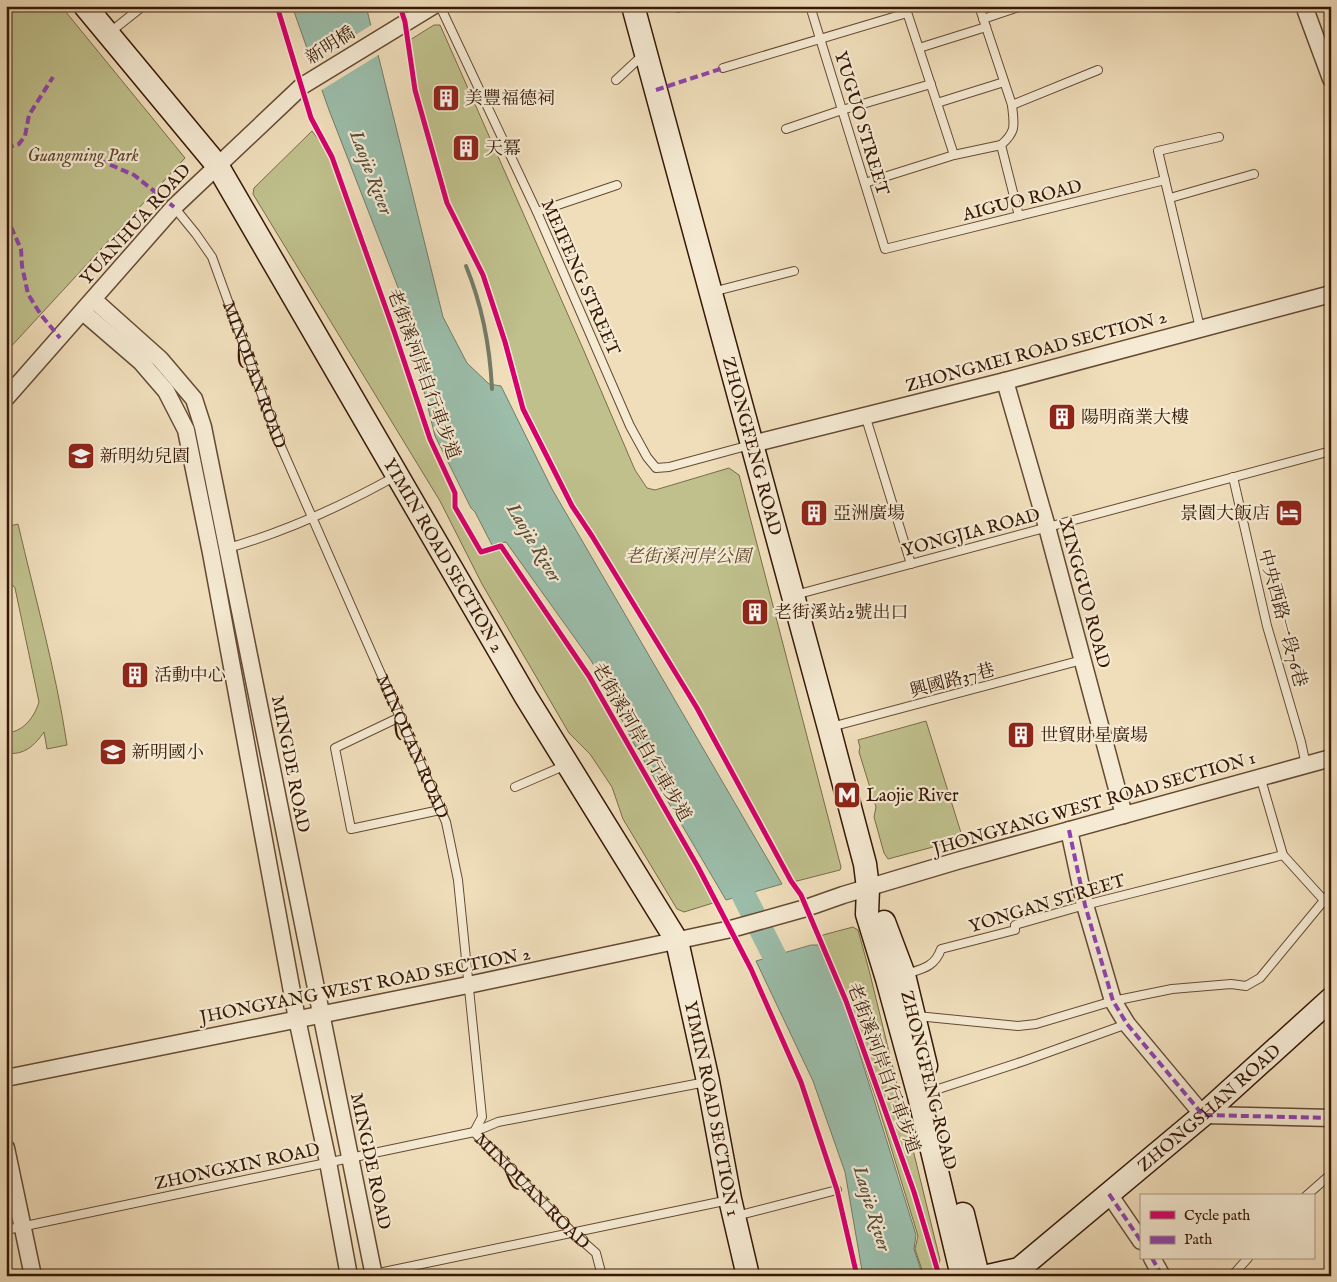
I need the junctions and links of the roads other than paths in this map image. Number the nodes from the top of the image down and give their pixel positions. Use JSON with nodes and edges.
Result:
{"nodes":[{"id":1,"x":85,"y":6,"type":"edge"},
{"id":2,"x":143,"y":6,"type":"edge"},
{"id":3,"x":433,"y":6,"type":"edge"},
{"id":4,"x":440,"y":6,"type":"edge"},
{"id":5,"x":633,"y":6,"type":"edge"},
{"id":6,"x":810,"y":6,"type":"edge"},
{"id":7,"x":979,"y":6,"type":"edge"},
{"id":8,"x":1022,"y":6,"type":"edge"},
{"id":9,"x":1304,"y":6,"type":"edge"},
{"id":10,"x":906,"y":10,"type":"edge"},
{"id":11,"x":983,"y":19,"type":"junction"},
{"id":12,"x":986,"y":27,"type":"junction"},
{"id":13,"x":107,"y":34,"type":"junction"},
{"id":14,"x":820,"y":39,"type":"junction"},
{"id":15,"x":919,"y":48,"type":"junction"},
{"id":16,"x":646,"y":53,"type":"junction"},
{"id":17,"x":723,"y":68,"type":"dead end"},
{"id":18,"x":1098,"y":70,"type":"dead end"},
{"id":19,"x":1331,"y":79,"type":"edge"},
{"id":20,"x":616,"y":80,"type":"dead end"},
{"id":21,"x":1004,"y":82,"type":"junction"},
{"id":22,"x":931,"y":84,"type":"junction"},
{"id":23,"x":937,"y":103,"type":"junction"},
{"id":24,"x":1012,"y":105,"type":"junction"},
{"id":25,"x":842,"y":110,"type":"junction"},
{"id":26,"x":786,"y":129,"type":"dead end"},
{"id":27,"x":1218,"y":137,"type":"dead end"},
{"id":28,"x":1001,"y":145,"type":"junction"},
{"id":29,"x":954,"y":155,"type":"junction"},
{"id":30,"x":217,"y":165,"type":"junction"},
{"id":31,"x":1254,"y":174,"type":"dead end"},
{"id":32,"x":1166,"y":180,"type":"junction"},
{"id":33,"x":865,"y":183,"type":"junction"},
{"id":34,"x":617,"y":185,"type":"dead end"},
{"id":35,"x":1170,"y":198,"type":"junction"},
{"id":36,"x":174,"y":207,"type":"junction"},
{"id":37,"x":537,"y":212,"type":"junction"},
{"id":38,"x":1020,"y":216,"type":"junction"},
{"id":39,"x":885,"y":249,"type":"joint"},
{"id":40,"x":794,"y":271,"type":"dead end"},
{"id":41,"x":710,"y":292,"type":"junction"},
{"id":42,"x":1331,"y":294,"type":"edge"},
{"id":43,"x":89,"y":306,"type":"junction"},
{"id":44,"x":1200,"y":328,"type":"junction"},
{"id":45,"x":1005,"y":381,"type":"junction"},
{"id":46,"x":6,"y":398,"type":"edge"},
{"id":47,"x":865,"y":415,"type":"junction"},
{"id":48,"x":752,"y":444,"type":"junction"},
{"id":49,"x":1331,"y":451,"type":"edge"},
{"id":50,"x":397,"y":475,"type":"junction"},
{"id":51,"x":1232,"y":477,"type":"junction"},
{"id":52,"x":312,"y":517,"type":"junction"},
{"id":53,"x":1047,"y":527,"type":"junction"},
{"id":54,"x":228,"y":548,"type":"junction"},
{"id":55,"x":211,"y":552,"type":"junction"},
{"id":56,"x":910,"y":564,"type":"junction"},
{"id":57,"x":793,"y":596,"type":"junction"},
{"id":58,"x":1082,"y":660,"type":"junction"},
{"id":59,"x":400,"y":717,"type":"junction"},
{"id":60,"x":829,"y":728,"type":"junction"},
{"id":61,"x":1331,"y":758,"type":"edge"},
{"id":62,"x":567,"y":765,"type":"junction"},
{"id":63,"x":1306,"y":765,"type":"junction"},
{"id":64,"x":1260,"y":776,"type":"junction"},
{"id":65,"x":515,"y":787,"type":"dead end"},
{"id":66,"x":440,"y":810,"type":"junction"},
{"id":67,"x":1124,"y":815,"type":"junction"},
{"id":68,"x":1069,"y":830,"type":"junction"},
{"id":69,"x":1283,"y":855,"type":"junction"},
{"id":70,"x":868,"y":888,"type":"junction"},
{"id":71,"x":1331,"y":892,"type":"edge"},
{"id":72,"x":1325,"y":901,"type":"junction"},
{"id":73,"x":1085,"y":905,"type":"junction"},
{"id":74,"x":1331,"y":908,"type":"edge"},
{"id":75,"x":677,"y":941,"type":"junction"},
{"id":76,"x":895,"y":977,"type":"junction"},
{"id":77,"x":468,"y":985,"type":"junction"},
{"id":78,"x":1331,"y":999,"type":"edge"},
{"id":79,"x":1113,"y":1001,"type":"junction"},
{"id":80,"x":320,"y":1014,"type":"junction"},
{"id":81,"x":906,"y":1018,"type":"junction"},
{"id":82,"x":297,"y":1019,"type":"junction"},
{"id":83,"x":1127,"y":1024,"type":"junction"},
{"id":84,"x":6,"y":1078,"type":"edge"},
{"id":85,"x":708,"y":1081,"type":"junction"},
{"id":86,"x":925,"y":1093,"type":"junction"},
{"id":87,"x":1203,"y":1115,"type":"junction"},
{"id":88,"x":1331,"y":1118,"type":"edge"},
{"id":89,"x":474,"y":1132,"type":"junction"},
{"id":90,"x":6,"y":1148,"type":"edge"},
{"id":91,"x":350,"y":1157,"type":"junction"},
{"id":92,"x":328,"y":1162,"type":"junction"},
{"id":93,"x":1331,"y":1174,"type":"edge"},
{"id":94,"x":837,"y":1190,"type":"dead end"},
{"id":95,"x":1109,"y":1194,"type":"junction"},
{"id":96,"x":1308,"y":1194,"type":"edge"},
{"id":97,"x":732,"y":1208,"type":"junction"},
{"id":98,"x":23,"y":1227,"type":"junction"},
{"id":99,"x":6,"y":1230,"type":"edge"},
{"id":100,"x":572,"y":1232,"type":"junction"},
{"id":101,"x":1140,"y":1240,"type":"edge"},
{"id":102,"x":1153,"y":1260,"type":"edge"},
{"id":103,"x":1246,"y":1260,"type":"edge"},
{"id":104,"x":371,"y":1275,"type":"edge"},
{"id":105,"x":33,"y":1276,"type":"edge"},
{"id":106,"x":349,"y":1276,"type":"edge"},
{"id":107,"x":602,"y":1276,"type":"edge"},
{"id":108,"x":748,"y":1276,"type":"edge"},
{"id":109,"x":962,"y":1276,"type":"edge"},
{"id":110,"x":978,"y":1276,"type":"edge"},
{"id":111,"x":988,"y":1276,"type":"edge"},
{"id":112,"x":1162,"y":1276,"type":"edge"},
{"id":113,"x":1232,"y":1276,"type":"edge"}],
"edges":[{"from":1,"to":13,"type":"main road"},
{"from":2,"to":13,"type":"lane"},
{"from":3,"to":30,"type":"street","name":"新明橋"},
{"from":4,"to":37,"type":"lane","name":"MEIFENG STREET"},
{"from":5,"to":16,"type":"main road","name":"ZHONGFENG ROAD"},
{"from":6,"to":14,"type":"lane","name":"YUGUO STREET"},
{"from":7,"to":11,"type":"lane"},
{"from":8,"to":11,"type":"lane"},
{"from":9,"to":19,"type":"street"},
{"from":10,"to":14,"type":"lane"},
{"from":10,"to":15,"type":"lane"},
{"from":11,"to":12,"type":"lane"},
{"from":12,"to":15,"type":"lane"},
{"from":12,"to":21,"type":"lane"},
{"from":13,"to":30,"type":"main road"},
{"from":14,"to":17,"type":"lane"},
{"from":14,"to":25,"type":"lane","name":"YUGUO STREET"},
{"from":15,"to":22,"type":"lane"},
{"from":16,"to":20,"type":"lane"},
{"from":16,"to":41,"type":"main road","name":"ZHONGFENG ROAD"},
{"from":18,"to":24,"type":"lane"},
{"from":21,"to":23,"type":"lane"},
{"from":21,"to":24,"type":"lane"},
{"from":22,"to":23,"type":"lane"},
{"from":22,"to":25,"type":"lane"},
{"from":23,"to":29,"type":"lane"},
{"from":24,"to":28,"type":"lane"},
{"from":25,"to":26,"type":"lane"},
{"from":25,"to":33,"type":"lane","name":"YUGUO STREET"},
{"from":27,"to":32,"type":"lane"},
{"from":28,"to":29,"type":"lane"},
{"from":28,"to":38,"type":"lane"},
{"from":29,"to":33,"type":"lane"},
{"from":30,"to":36,"type":"street","name":"YUANHUA ROAD"},
{"from":30,"to":50,"type":"main road","name":"YIMIN ROAD SECTION 2"},
{"from":31,"to":35,"type":"lane"},
{"from":32,"to":35,"type":"lane"},
{"from":32,"to":38,"type":"lane","name":"AIGUO ROAD"},
{"from":33,"to":39,"type":"lane","name":"YUGUO STREET"},
{"from":34,"to":37,"type":"lane"},
{"from":35,"to":44,"type":"lane"},
{"from":36,"to":43,"type":"street","name":"YUANHUA ROAD"},
{"from":36,"to":52,"type":"lane","name":"MINQUAN ROAD"},
{"from":37,"to":48,"type":"lane","name":"MEIFENG STREET"},
{"from":38,"to":39,"type":"lane","name":"AIGUO ROAD"},
{"from":40,"to":41,"type":"lane"},
{"from":41,"to":48,"type":"main road","name":"ZHONGFENG ROAD"},
{"from":42,"to":44,"type":"street","name":"ZHONGMEI ROAD SECTION 2"},
{"from":43,"to":46,"type":"street","name":"YUANHUA ROAD"},
{"from":43,"to":54,"type":"street","name":"MINGDE ROAD"},
{"from":43,"to":55,"type":"street"},
{"from":44,"to":45,"type":"street","name":"ZHONGMEI ROAD SECTION 2"},
{"from":45,"to":47,"type":"street","name":"ZHONGMEI ROAD SECTION 2"},
{"from":45,"to":53,"type":"street","name":"XINGGUO ROAD"},
{"from":47,"to":48,"type":"street","name":"ZHONGMEI ROAD SECTION 2"},
{"from":47,"to":56,"type":"lane"},
{"from":48,"to":57,"type":"main road","name":"ZHONGFENG ROAD"},
{"from":49,"to":51,"type":"lane","name":"YONGJIA ROAD"},
{"from":50,"to":52,"type":"lane"},
{"from":50,"to":62,"type":"main road","name":"YIMIN ROAD SECTION 2"},
{"from":51,"to":53,"type":"lane","name":"YONGJIA ROAD"},
{"from":51,"to":63,"type":"lane","name":"中央西路一段76巷"},
{"from":52,"to":54,"type":"lane"},
{"from":52,"to":59,"type":"lane","name":"MINQUAN ROAD"},
{"from":53,"to":56,"type":"lane","name":"YONGJIA ROAD"},
{"from":53,"to":58,"type":"street","name":"XINGGUO ROAD"},
{"from":54,"to":55,"type":"lane"},
{"from":54,"to":80,"type":"street","name":"MINGDE ROAD"},
{"from":55,"to":82,"type":"street"},
{"from":56,"to":57,"type":"lane","name":"YONGJIA ROAD"},
{"from":57,"to":60,"type":"main road","name":"ZHONGFENG ROAD"},
{"from":58,"to":60,"type":"lane","name":"興國路37巷"},
{"from":58,"to":67,"type":"street","name":"XINGGUO ROAD"},
{"from":59,"to":66,"type":"lane","name":"MINQUAN ROAD"},
{"from":59,"to":66,"type":"lane"},
{"from":60,"to":70,"type":"main road","name":"ZHONGFENG ROAD"},
{"from":61,"to":63,"type":"street","name":"JHONGYANG WEST ROAD SECTION 1"},
{"from":62,"to":65,"type":"lane"},
{"from":62,"to":75,"type":"main road","name":"YIMIN ROAD SECTION 2"},
{"from":63,"to":64,"type":"street","name":"JHONGYANG WEST ROAD SECTION 1"},
{"from":64,"to":67,"type":"street","name":"JHONGYANG WEST ROAD SECTION 1"},
{"from":64,"to":69,"type":"lane"},
{"from":66,"to":77,"type":"lane","name":"MINQUAN ROAD"},
{"from":67,"to":68,"type":"street","name":"JHONGYANG WEST ROAD SECTION 1"},
{"from":68,"to":70,"type":"street","name":"JHONGYANG WEST ROAD SECTION 1"},
{"from":68,"to":73,"type":"street"},
{"from":69,"to":72,"type":"lane"},
{"from":69,"to":73,"type":"lane","name":"YONGAN STREET"},
{"from":70,"to":75,"type":"street","name":"JHONGYANG WEST ROAD SECTION 2"},
{"from":70,"to":76,"type":"main road","name":"ZHONGFENG ROAD"},
{"from":71,"to":72,"type":"lane"},
{"from":72,"to":74,"type":"lane"},
{"from":72,"to":79,"type":"lane"},
{"from":73,"to":76,"type":"lane","name":"YONGAN STREET"},
{"from":73,"to":79,"type":"street"},
{"from":75,"to":77,"type":"street","name":"JHONGYANG WEST ROAD SECTION 2"},
{"from":75,"to":85,"type":"main road","name":"YIMIN ROAD SECTION 1"},
{"from":76,"to":81,"type":"main road","name":"ZHONGFENG ROAD"},
{"from":77,"to":80,"type":"street","name":"JHONGYANG WEST ROAD SECTION 2"},
{"from":77,"to":89,"type":"lane","name":"MINQUAN ROAD"},
{"from":78,"to":87,"type":"main road","name":"ZHONGSHAN ROAD"},
{"from":79,"to":81,"type":"lane"},
{"from":79,"to":83,"type":"street"},
{"from":80,"to":82,"type":"street","name":"JHONGYANG WEST ROAD SECTION 2"},
{"from":80,"to":91,"type":"street","name":"MINGDE ROAD"},
{"from":81,"to":86,"type":"main road","name":"ZHONGFENG ROAD"},
{"from":82,"to":84,"type":"street","name":"JHONGYANG WEST ROAD SECTION 2"},
{"from":82,"to":92,"type":"street"},
{"from":83,"to":86,"type":"lane"},
{"from":83,"to":87,"type":"street"},
{"from":85,"to":89,"type":"lane","name":"ZHONGXIN ROAD"},
{"from":85,"to":97,"type":"main road","name":"YIMIN ROAD SECTION 1"},
{"from":86,"to":109,"type":"main road","name":"ZHONGFENG ROAD"},
{"from":86,"to":110,"type":"main road","name":"ZHONGFENG ROAD"},
{"from":87,"to":88,"type":"street"},
{"from":87,"to":95,"type":"main road","name":"ZHONGSHAN ROAD"},
{"from":89,"to":91,"type":"lane","name":"ZHONGXIN ROAD"},
{"from":89,"to":100,"type":"lane","name":"MINQUAN ROAD"},
{"from":90,"to":98,"type":"street"},
{"from":91,"to":92,"type":"lane","name":"ZHONGXIN ROAD"},
{"from":91,"to":104,"type":"street","name":"MINGDE ROAD"},
{"from":92,"to":98,"type":"lane","name":"ZHONGXIN ROAD"},
{"from":92,"to":106,"type":"street"},
{"from":93,"to":96,"type":"lane"},
{"from":94,"to":97,"type":"lane"},
{"from":95,"to":101,"type":"street"},
{"from":95,"to":111,"type":"main road","name":"ZHONGSHAN ROAD"},
{"from":97,"to":100,"type":"lane"},
{"from":97,"to":108,"type":"main road","name":"YIMIN ROAD SECTION 1"},
{"from":98,"to":99,"type":"lane","name":"ZHONGXIN ROAD"},
{"from":98,"to":105,"type":"street"},
{"from":100,"to":104,"type":"lane"},
{"from":100,"to":107,"type":"lane","name":"MINQUAN ROAD"},
{"from":102,"to":112,"type":"street"},
{"from":103,"to":113,"type":"lane"}]}
